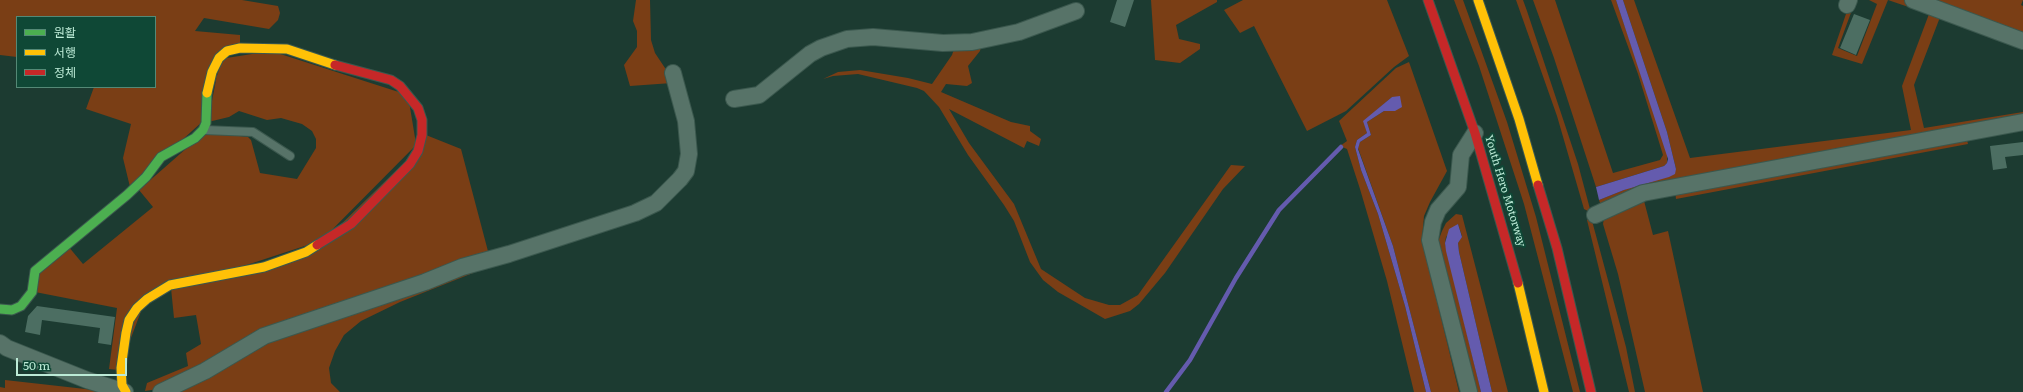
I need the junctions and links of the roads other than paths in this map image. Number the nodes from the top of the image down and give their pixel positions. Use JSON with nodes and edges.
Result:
{"nodes":[{"id":1,"x":1428,"y":0,"type":"edge"},
{"id":2,"x":1478,"y":0,"type":"edge"},
{"id":3,"x":1913,"y":0,"type":"edge"},
{"id":4,"x":1076,"y":11,"type":"dead end"},
{"id":5,"x":2023,"y":41,"type":"edge"},
{"id":6,"x":673,"y":73,"type":"dead end"},
{"id":7,"x":734,"y":99,"type":"dead end"},
{"id":8,"x":2023,"y":122,"type":"edge"},
{"id":9,"x":203,"y":130,"type":"junction"},
{"id":10,"x":1475,"y":133,"type":"junction"},
{"id":11,"x":290,"y":156,"type":"dead end"},
{"id":12,"x":1595,"y":215,"type":"dead end"},
{"id":13,"x":1,"y":313,"type":"edge"},
{"id":14,"x":0,"y":343,"type":"edge"},
{"id":15,"x":126,"y":392,"type":"edge"},
{"id":16,"x":161,"y":392,"type":"edge"},
{"id":17,"x":1469,"y":392,"type":"edge"},
{"id":18,"x":1544,"y":392,"type":"edge"},
{"id":19,"x":1591,"y":392,"type":"edge"}],
"edges":[{"from":1,"to":10,"type":"main road","name":"Youth Hero Motorway"},
{"from":2,"to":19,"type":"main road"},
{"from":3,"to":5,"type":"street"},
{"from":4,"to":7,"type":"street"},
{"from":6,"to":16,"type":"street"},
{"from":8,"to":12,"type":"street"},
{"from":9,"to":11,"type":"lane"},
{"from":9,"to":13,"type":"main road"},
{"from":9,"to":15,"type":"main road"},
{"from":10,"to":17,"type":"street"},
{"from":10,"to":18,"type":"main road","name":"Youth Hero Motorway"},
{"from":14,"to":15,"type":"street"}]}
